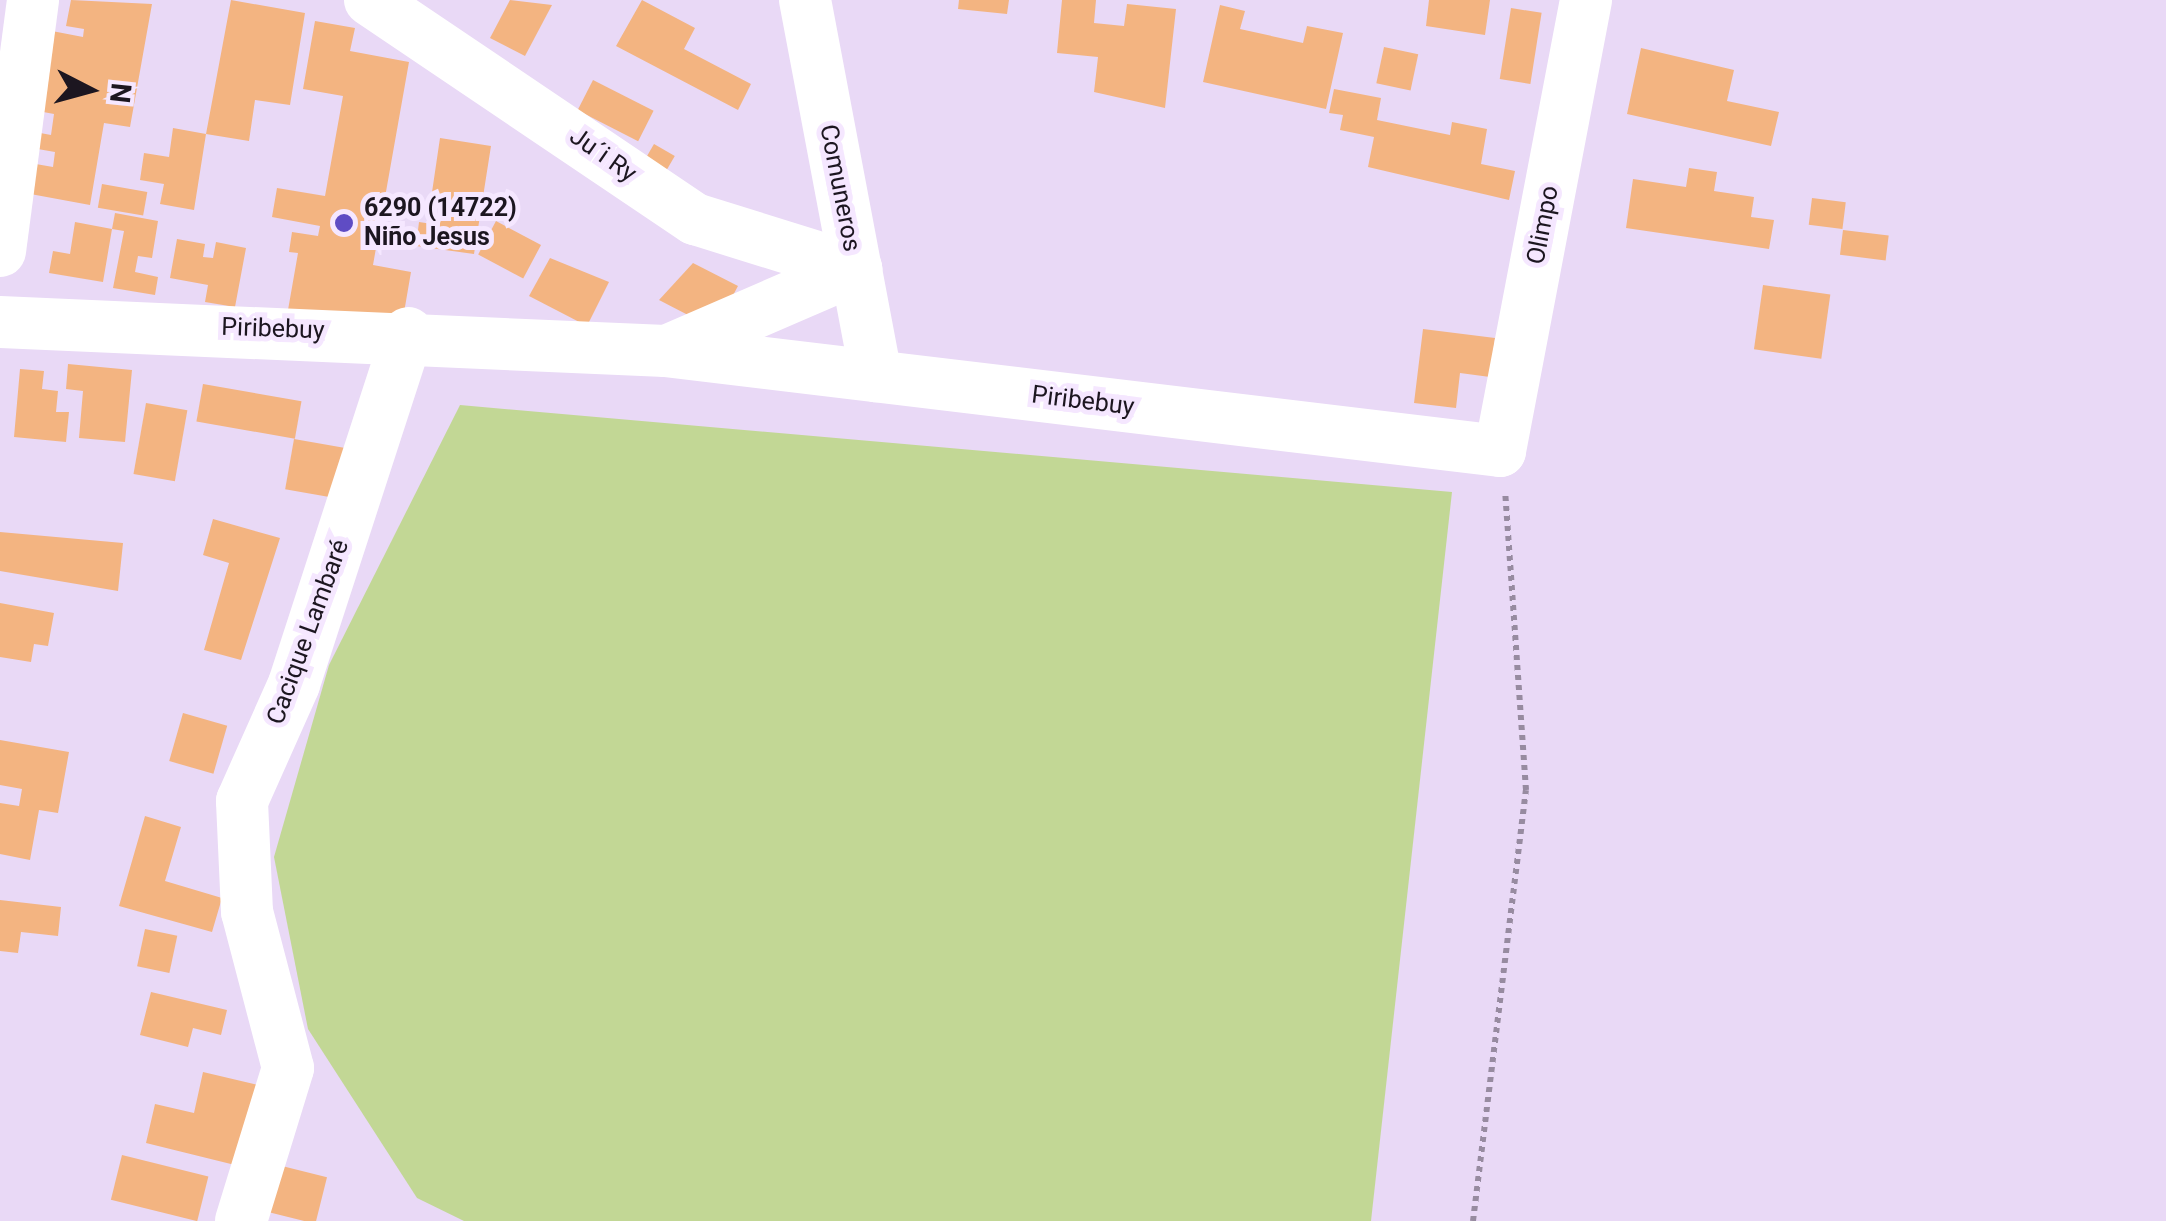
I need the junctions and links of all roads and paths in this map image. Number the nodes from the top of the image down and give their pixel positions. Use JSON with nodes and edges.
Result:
{"nodes":[{"id":1,"x":33,"y":0,"type":"edge"},
{"id":2,"x":370,"y":0,"type":"edge"},
{"id":3,"x":805,"y":0,"type":"edge"},
{"id":4,"x":1586,"y":0,"type":"edge"},
{"id":5,"x":0,"y":250,"type":"edge"},
{"id":6,"x":856,"y":269,"type":"junction"},
{"id":7,"x":0,"y":322,"type":"edge"},
{"id":8,"x":408,"y":333,"type":"junction"},
{"id":9,"x":665,"y":351,"type":"junction"},
{"id":10,"x":876,"y":376,"type":"junction"},
{"id":11,"x":1500,"y":451,"type":"junction"},
{"id":12,"x":241,"y":1221,"type":"edge"},
{"id":13,"x":1472,"y":1221,"type":"edge"}],
"edges":[{"from":1,"to":5,"type":"street"},
{"from":2,"to":6,"type":"street","name":"Ju´i Ry"},
{"from":3,"to":6,"type":"street","name":"Comuneros"},
{"from":4,"to":11,"type":"street","name":"Olimpo"},
{"from":6,"to":9,"type":"street","name":"Piribebuy"},
{"from":6,"to":10,"type":"street","name":"Comuneros"},
{"from":7,"to":8,"type":"street","name":"Piribebuy"},
{"from":8,"to":9,"type":"street","name":"Piribebuy"},
{"from":8,"to":12,"type":"street","name":"Cacique Lambaré"},
{"from":9,"to":10,"type":"street","name":"Piribebuy"},
{"from":10,"to":11,"type":"street","name":"Piribebuy"},
{"from":11,"to":13,"type":"path"}]}
